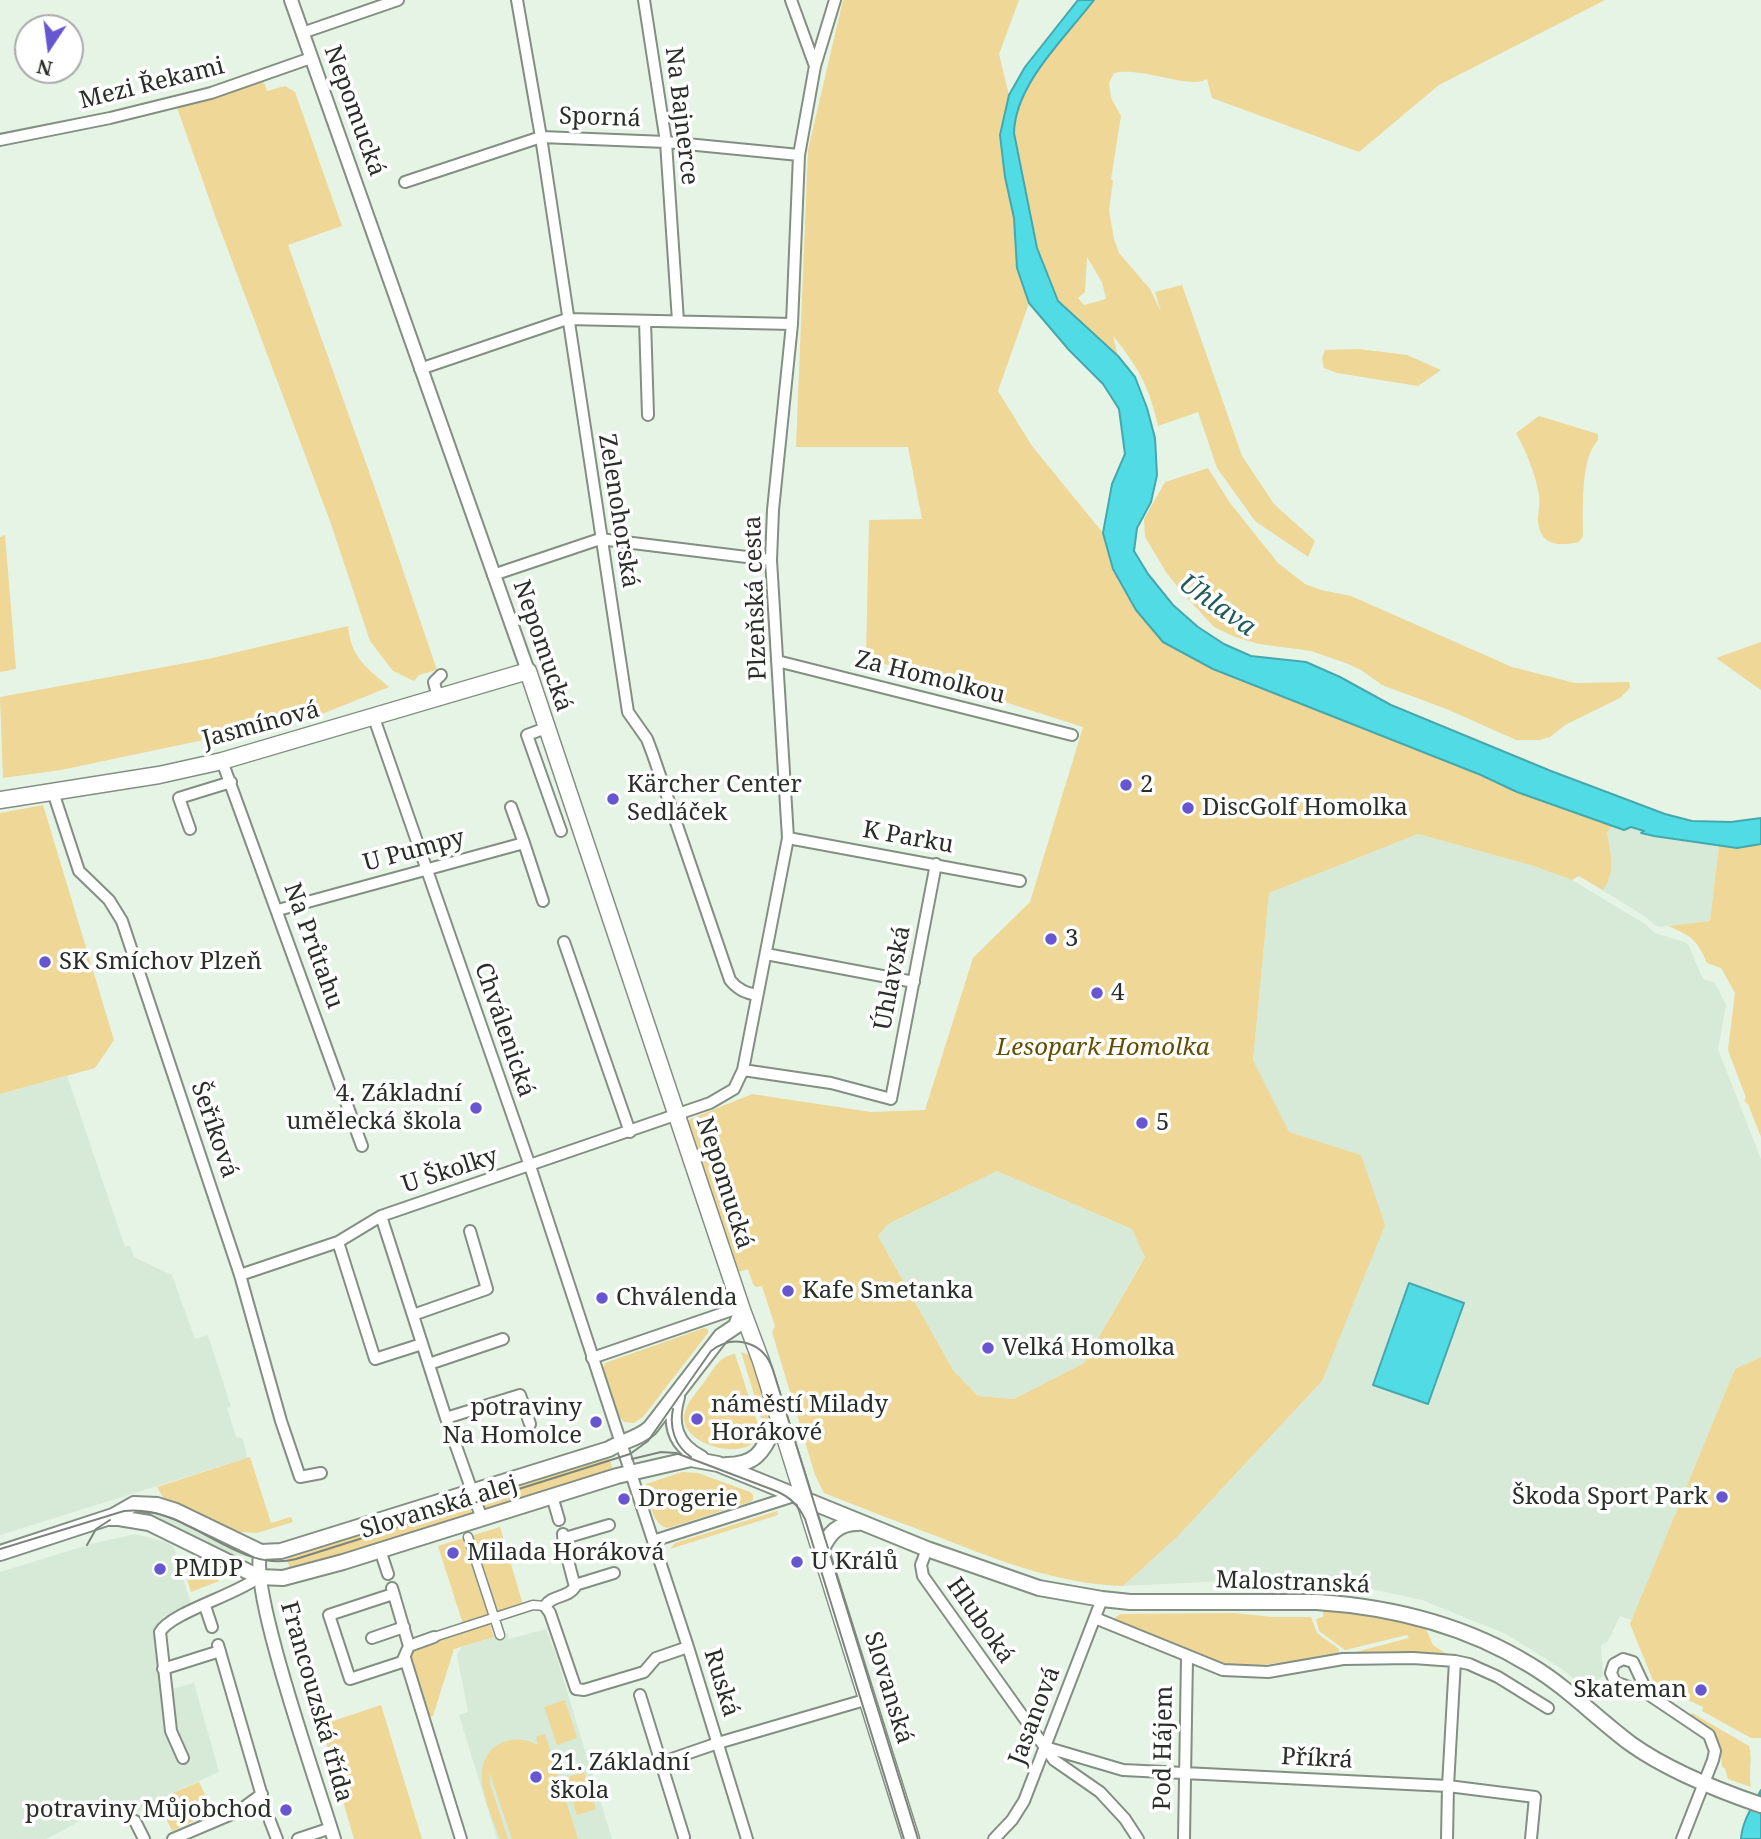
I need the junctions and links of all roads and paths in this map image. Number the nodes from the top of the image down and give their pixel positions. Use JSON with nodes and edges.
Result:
{"nodes":[{"id":1,"x":291,"y":0,"type":"edge"},
{"id":2,"x":398,"y":0,"type":"edge"},
{"id":3,"x":517,"y":0,"type":"edge"},
{"id":4,"x":644,"y":0,"type":"edge"},
{"id":5,"x":791,"y":0,"type":"edge"},
{"id":6,"x":835,"y":0,"type":"edge"},
{"id":7,"x":302,"y":33,"type":"junction"},
{"id":8,"x":311,"y":58,"type":"junction"},
{"id":9,"x":815,"y":66,"type":"junction"},
{"id":10,"x":541,"y":137,"type":"junction"},
{"id":11,"x":0,"y":140,"type":"edge"},
{"id":12,"x":666,"y":142,"type":"junction"},
{"id":13,"x":799,"y":155,"type":"junction"},
{"id":14,"x":405,"y":182,"type":"dead end"},
{"id":15,"x":567,"y":319,"type":"junction"},
{"id":16,"x":645,"y":321,"type":"junction"},
{"id":17,"x":678,"y":321,"type":"junction"},
{"id":18,"x":792,"y":324,"type":"junction"},
{"id":19,"x":420,"y":369,"type":"junction"},
{"id":20,"x":648,"y":415,"type":"dead end"},
{"id":21,"x":600,"y":539,"type":"junction"},
{"id":22,"x":771,"y":559,"type":"junction"},
{"id":23,"x":493,"y":575,"type":"junction"},
{"id":24,"x":777,"y":661,"type":"junction"},
{"id":25,"x":528,"y":671,"type":"junction"},
{"id":26,"x":441,"y":675,"type":"dead end"},
{"id":27,"x":438,"y":698,"type":"junction"},
{"id":28,"x":373,"y":718,"type":"junction"},
{"id":29,"x":546,"y":728,"type":"junction"},
{"id":30,"x":1072,"y":736,"type":"dead end"},
{"id":31,"x":222,"y":761,"type":"junction"},
{"id":32,"x":231,"y":782,"type":"junction"},
{"id":33,"x":53,"y":792,"type":"junction"},
{"id":34,"x":0,"y":800,"type":"edge"},
{"id":35,"x":511,"y":807,"type":"dead end"},
{"id":36,"x":190,"y":829,"type":"dead end"},
{"id":37,"x":561,"y":831,"type":"dead end"},
{"id":38,"x":788,"y":838,"type":"junction"},
{"id":39,"x":524,"y":843,"type":"junction"},
{"id":40,"x":936,"y":864,"type":"junction"},
{"id":41,"x":425,"y":869,"type":"junction"},
{"id":42,"x":1020,"y":881,"type":"dead end"},
{"id":43,"x":543,"y":901,"type":"dead end"},
{"id":44,"x":278,"y":910,"type":"junction"},
{"id":45,"x":564,"y":942,"type":"dead end"},
{"id":46,"x":766,"y":954,"type":"junction"},
{"id":47,"x":914,"y":982,"type":"junction"},
{"id":48,"x":757,"y":995,"type":"junction"},
{"id":49,"x":743,"y":1070,"type":"junction"},
{"id":50,"x":677,"y":1115,"type":"junction"},
{"id":51,"x":630,"y":1132,"type":"junction"},
{"id":52,"x":362,"y":1146,"type":"dead end"},
{"id":53,"x":530,"y":1166,"type":"junction"},
{"id":54,"x":381,"y":1216,"type":"junction"},
{"id":55,"x":470,"y":1231,"type":"dead end"},
{"id":56,"x":338,"y":1242,"type":"junction"},
{"id":57,"x":240,"y":1275,"type":"junction"},
{"id":58,"x":741,"y":1308,"type":"junction"},
{"id":59,"x":413,"y":1315,"type":"junction"},
{"id":60,"x":727,"y":1332,"type":"junction"},
{"id":61,"x":752,"y":1337,"type":"junction"},
{"id":62,"x":503,"y":1339,"type":"dead end"},
{"id":63,"x":422,"y":1344,"type":"junction"},
{"id":64,"x":592,"y":1358,"type":"junction"},
{"id":65,"x":429,"y":1364,"type":"junction"},
{"id":66,"x":681,"y":1388,"type":"junction"},
{"id":67,"x":446,"y":1418,"type":"junction"},
{"id":68,"x":779,"y":1419,"type":"junction"},
{"id":69,"x":530,"y":1424,"type":"dead end"},
{"id":70,"x":620,"y":1442,"type":"junction"},
{"id":71,"x":713,"y":1462,"type":"junction"},
{"id":72,"x":631,"y":1472,"type":"junction"},
{"id":73,"x":321,"y":1473,"type":"dead end"},
{"id":74,"x":472,"y":1492,"type":"junction"},
{"id":75,"x":552,"y":1496,"type":"junction"},
{"id":76,"x":801,"y":1497,"type":"junction"},
{"id":77,"x":107,"y":1518,"type":"junction"},
{"id":78,"x":482,"y":1519,"type":"junction"},
{"id":79,"x":559,"y":1520,"type":"dead end"},
{"id":80,"x":609,"y":1525,"type":"dead end"},
{"id":81,"x":870,"y":1525,"type":"junction"},
{"id":82,"x":468,"y":1537,"type":"dead end"},
{"id":83,"x":653,"y":1541,"type":"junction"},
{"id":84,"x":927,"y":1549,"type":"junction"},
{"id":85,"x":380,"y":1550,"type":"junction"},
{"id":86,"x":821,"y":1551,"type":"junction"},
{"id":87,"x":261,"y":1552,"type":"junction"},
{"id":88,"x":0,"y":1553,"type":"edge"},
{"id":89,"x":614,"y":1573,"type":"dead end"},
{"id":90,"x":388,"y":1574,"type":"dead end"},
{"id":91,"x":259,"y":1577,"type":"junction"},
{"id":92,"x":575,"y":1585,"type":"junction"},
{"id":93,"x":1102,"y":1600,"type":"junction"},
{"id":94,"x":205,"y":1605,"type":"junction"},
{"id":95,"x":545,"y":1606,"type":"junction"},
{"id":96,"x":495,"y":1617,"type":"junction"},
{"id":97,"x":1094,"y":1618,"type":"junction"},
{"id":98,"x":212,"y":1627,"type":"dead end"},
{"id":99,"x":404,"y":1628,"type":"junction"},
{"id":100,"x":500,"y":1635,"type":"dead end"},
{"id":101,"x":434,"y":1637,"type":"joint"},
{"id":102,"x":372,"y":1638,"type":"dead end"},
{"id":103,"x":409,"y":1646,"type":"junction"},
{"id":104,"x":688,"y":1647,"type":"junction"},
{"id":105,"x":1187,"y":1657,"type":"junction"},
{"id":106,"x":403,"y":1660,"type":"junction"},
{"id":107,"x":1455,"y":1661,"type":"junction"},
{"id":108,"x":163,"y":1669,"type":"junction"},
{"id":109,"x":1648,"y":1694,"type":"junction"},
{"id":110,"x":640,"y":1695,"type":"dead end"},
{"id":111,"x":868,"y":1699,"type":"junction"},
{"id":112,"x":1548,"y":1708,"type":"dead end"},
{"id":113,"x":718,"y":1743,"type":"junction"},
{"id":114,"x":1045,"y":1747,"type":"junction"},
{"id":115,"x":183,"y":1758,"type":"dead end"},
{"id":116,"x":660,"y":1763,"type":"junction"},
{"id":117,"x":1185,"y":1774,"type":"junction"},
{"id":118,"x":1704,"y":1783,"type":"junction"},
{"id":119,"x":1448,"y":1786,"type":"junction"},
{"id":120,"x":1754,"y":1802,"type":"edge"},
{"id":121,"x":135,"y":1821,"type":"dead end"},
{"id":122,"x":270,"y":1821,"type":"tunnel mouth"},
{"id":123,"x":332,"y":1834,"type":"edge"},
{"id":124,"x":684,"y":1837,"type":"edge"},
{"id":125,"x":144,"y":1839,"type":"edge"},
{"id":126,"x":173,"y":1839,"type":"edge"},
{"id":127,"x":277,"y":1839,"type":"edge"},
{"id":128,"x":298,"y":1839,"type":"edge"},
{"id":129,"x":461,"y":1839,"type":"edge"},
{"id":130,"x":747,"y":1839,"type":"edge"},
{"id":131,"x":911,"y":1839,"type":"edge"},
{"id":132,"x":994,"y":1839,"type":"edge"},
{"id":133,"x":1138,"y":1839,"type":"edge"},
{"id":134,"x":1184,"y":1839,"type":"edge"},
{"id":135,"x":1447,"y":1839,"type":"edge"},
{"id":136,"x":1531,"y":1839,"type":"edge"},
{"id":137,"x":1682,"y":1839,"type":"edge"}],
"edges":[{"from":1,"to":7,"type":"street","name":"Nepomucká"},
{"from":2,"to":7,"type":"street"},
{"from":3,"to":10,"type":"street","name":"Zelenohorská"},
{"from":4,"to":12,"type":"street","name":"Na Bajnerce"},
{"from":5,"to":9,"type":"street"},
{"from":6,"to":9,"type":"street","name":"Plzeňská cesta"},
{"from":7,"to":8,"type":"street","name":"Nepomucká"},
{"from":8,"to":11,"type":"street","name":"Mezi Řekami"},
{"from":8,"to":19,"type":"street","name":"Nepomucká"},
{"from":9,"to":13,"type":"street","name":"Plzeňská cesta"},
{"from":10,"to":12,"type":"street","name":"Sporná"},
{"from":10,"to":14,"type":"street","name":"Sporná"},
{"from":10,"to":15,"type":"street","name":"Zelenohorská"},
{"from":12,"to":13,"type":"street","name":"Sporná"},
{"from":12,"to":17,"type":"street","name":"Na Bajnerce"},
{"from":13,"to":18,"type":"street","name":"Plzeňská cesta"},
{"from":15,"to":16,"type":"street"},
{"from":15,"to":19,"type":"street"},
{"from":15,"to":21,"type":"street","name":"Zelenohorská"},
{"from":16,"to":17,"type":"street"},
{"from":16,"to":20,"type":"street"},
{"from":17,"to":18,"type":"street"},
{"from":18,"to":22,"type":"street","name":"Plzeňská cesta"},
{"from":19,"to":23,"type":"street","name":"Nepomucká"},
{"from":21,"to":22,"type":"street"},
{"from":21,"to":23,"type":"street"},
{"from":21,"to":48,"type":"street","name":"Zelenohorská"},
{"from":22,"to":24,"type":"street","name":"Plzeňská cesta"},
{"from":23,"to":25,"type":"street","name":"Nepomucká"},
{"from":24,"to":30,"type":"street","name":"Za Homolkou"},
{"from":24,"to":38,"type":"street","name":"Plzeňská cesta"},
{"from":25,"to":27,"type":"main road","name":"Jasmínová"},
{"from":25,"to":29,"type":"main road","name":"Nepomucká"},
{"from":26,"to":27,"type":"street"},
{"from":27,"to":28,"type":"main road","name":"Jasmínová"},
{"from":28,"to":31,"type":"main road","name":"Jasmínová"},
{"from":28,"to":41,"type":"street","name":"Chválenická"},
{"from":29,"to":37,"type":"street"},
{"from":29,"to":50,"type":"main road","name":"Nepomucká"},
{"from":31,"to":32,"type":"street","name":"Na Průtahu"},
{"from":31,"to":33,"type":"main road","name":"Jasmínová"},
{"from":32,"to":36,"type":"street"},
{"from":32,"to":44,"type":"street","name":"Na Průtahu"},
{"from":33,"to":34,"type":"main road","name":"Jasmínová"},
{"from":33,"to":57,"type":"street","name":"Šeříková"},
{"from":35,"to":39,"type":"street"},
{"from":38,"to":40,"type":"street","name":"K Parku"},
{"from":38,"to":46,"type":"street","name":"Plzeňská cesta"},
{"from":39,"to":41,"type":"street","name":"U Pumpy"},
{"from":39,"to":43,"type":"street"},
{"from":40,"to":42,"type":"street","name":"K Parku"},
{"from":40,"to":47,"type":"street","name":"Úhlavská"},
{"from":41,"to":44,"type":"street","name":"U Pumpy"},
{"from":41,"to":53,"type":"street","name":"Chválenická"},
{"from":44,"to":52,"type":"street","name":"Na Průtahu"},
{"from":45,"to":51,"type":"street"},
{"from":46,"to":47,"type":"street"},
{"from":46,"to":48,"type":"street","name":"Plzeňská cesta"},
{"from":47,"to":49,"type":"street","name":"Úhlavská"},
{"from":48,"to":49,"type":"street","name":"Plzeňská cesta"},
{"from":49,"to":50,"type":"street","name":"Plzeňská cesta"},
{"from":50,"to":51,"type":"street","name":"U Školky"},
{"from":50,"to":58,"type":"main road","name":"Nepomucká"},
{"from":51,"to":53,"type":"street","name":"U Školky"},
{"from":53,"to":54,"type":"street","name":"U Školky"},
{"from":53,"to":64,"type":"street","name":"Chválenická"},
{"from":54,"to":56,"type":"street","name":"U Školky"},
{"from":54,"to":59,"type":"street"},
{"from":55,"to":59,"type":"street"},
{"from":56,"to":57,"type":"street","name":"U Školky"},
{"from":56,"to":63,"type":"street"},
{"from":57,"to":73,"type":"street","name":"Šeříková"},
{"from":58,"to":60,"type":"main road"},
{"from":58,"to":61,"type":"main road"},
{"from":58,"to":64,"type":"street"},
{"from":59,"to":63,"type":"street"},
{"from":60,"to":61,"type":"main road"},
{"from":60,"to":66,"type":"main road"},
{"from":61,"to":68,"type":"main road"},
{"from":62,"to":65,"type":"street"},
{"from":63,"to":65,"type":"street"},
{"from":64,"to":70,"type":"street"},
{"from":65,"to":67,"type":"street"},
{"from":66,"to":70,"type":"main road"},
{"from":66,"to":71,"type":"main road"},
{"from":67,"to":69,"type":"street"},
{"from":67,"to":74,"type":"street"},
{"from":68,"to":71,"type":"main road"},
{"from":68,"to":76,"type":"main road"},
{"from":70,"to":72,"type":"street"},
{"from":70,"to":74,"type":"main road","name":"Slovanská alej"},
{"from":71,"to":72,"type":"main road"},
{"from":71,"to":76,"type":"main road"},
{"from":72,"to":75,"type":"main road","name":"Slovanská alej"},
{"from":72,"to":83,"type":"street"},
{"from":74,"to":78,"type":"street"},
{"from":74,"to":87,"type":"main road","name":"Slovanská alej"},
{"from":75,"to":78,"type":"main road","name":"Slovanská alej"},
{"from":75,"to":79,"type":"street"},
{"from":76,"to":81,"type":"main road","name":"Malostranská"},
{"from":76,"to":83,"type":"street"},
{"from":76,"to":86,"type":"main road","name":"Slovanská"},
{"from":77,"to":87,"type":"main road","name":"Slovanská alej"},
{"from":77,"to":88,"type":"main road","name":"Slovanská alej"},
{"from":77,"to":91,"type":"main road","name":"Slovanská alej"},
{"from":78,"to":85,"type":"main road","name":"Slovanská alej"},
{"from":80,"to":92,"type":"street"},
{"from":81,"to":84,"type":"main road","name":"Malostranská"},
{"from":81,"to":86,"type":"main road"},
{"from":82,"to":96,"type":"street"},
{"from":83,"to":104,"type":"street","name":"Ruská"},
{"from":84,"to":93,"type":"main road","name":"Malostranská"},
{"from":84,"to":114,"type":"street","name":"Hluboká"},
{"from":85,"to":90,"type":"street"},
{"from":85,"to":91,"type":"main road","name":"Slovanská alej"},
{"from":86,"to":111,"type":"main road","name":"Slovanská"},
{"from":87,"to":91,"type":"street"},
{"from":89,"to":92,"type":"street"},
{"from":91,"to":94,"type":"street","name":"Slovanská alej"},
{"from":91,"to":123,"type":"street","name":"Francouzská třída"},
{"from":92,"to":95,"type":"street"},
{"from":93,"to":97,"type":"street","name":"Jasanová"},
{"from":93,"to":118,"type":"main road","name":"Malostranská"},
{"from":94,"to":98,"type":"street"},
{"from":94,"to":108,"type":"street","name":"Slovanská alej"},
{"from":95,"to":96,"type":"street"},
{"from":95,"to":104,"type":"street"},
{"from":96,"to":100,"type":"street"},
{"from":96,"to":101,"type":"street"},
{"from":97,"to":105,"type":"street"},
{"from":97,"to":114,"type":"street","name":"Jasanová"},
{"from":99,"to":102,"type":"street"},
{"from":99,"to":103,"type":"street"},
{"from":99,"to":106,"type":"street"},
{"from":101,"to":103,"type":"street"},
{"from":103,"to":106,"type":"street"},
{"from":104,"to":113,"type":"street","name":"Ruská"},
{"from":105,"to":107,"type":"street"},
{"from":105,"to":117,"type":"street","name":"Pod Hájem"},
{"from":106,"to":129,"type":"street"},
{"from":107,"to":112,"type":"street"},
{"from":107,"to":119,"type":"street"},
{"from":108,"to":115,"type":"street","name":"Slovanská alej"},
{"from":108,"to":126,"type":"street"},
{"from":109,"to":109,"type":"street"},
{"from":109,"to":118,"type":"street"},
{"from":110,"to":116,"type":"street"},
{"from":111,"to":113,"type":"street"},
{"from":111,"to":131,"type":"main road","name":"Slovanská"},
{"from":113,"to":116,"type":"street"},
{"from":113,"to":130,"type":"street","name":"Ruská"},
{"from":114,"to":117,"type":"street"},
{"from":114,"to":132,"type":"street","name":"Jasanová"},
{"from":114,"to":133,"type":"street","name":"Hluboká"},
{"from":116,"to":124,"type":"street"},
{"from":117,"to":119,"type":"street","name":"Příkrá"},
{"from":117,"to":134,"type":"street","name":"Pod Hájem"},
{"from":118,"to":120,"type":"main road","name":"Malostranská"},
{"from":118,"to":137,"type":"street"},
{"from":119,"to":135,"type":"street"},
{"from":119,"to":136,"type":"street","name":"Příkrá"},
{"from":121,"to":125,"type":"street"},
{"from":122,"to":127,"type":"street"},
{"from":123,"to":128,"type":"street"}]}
